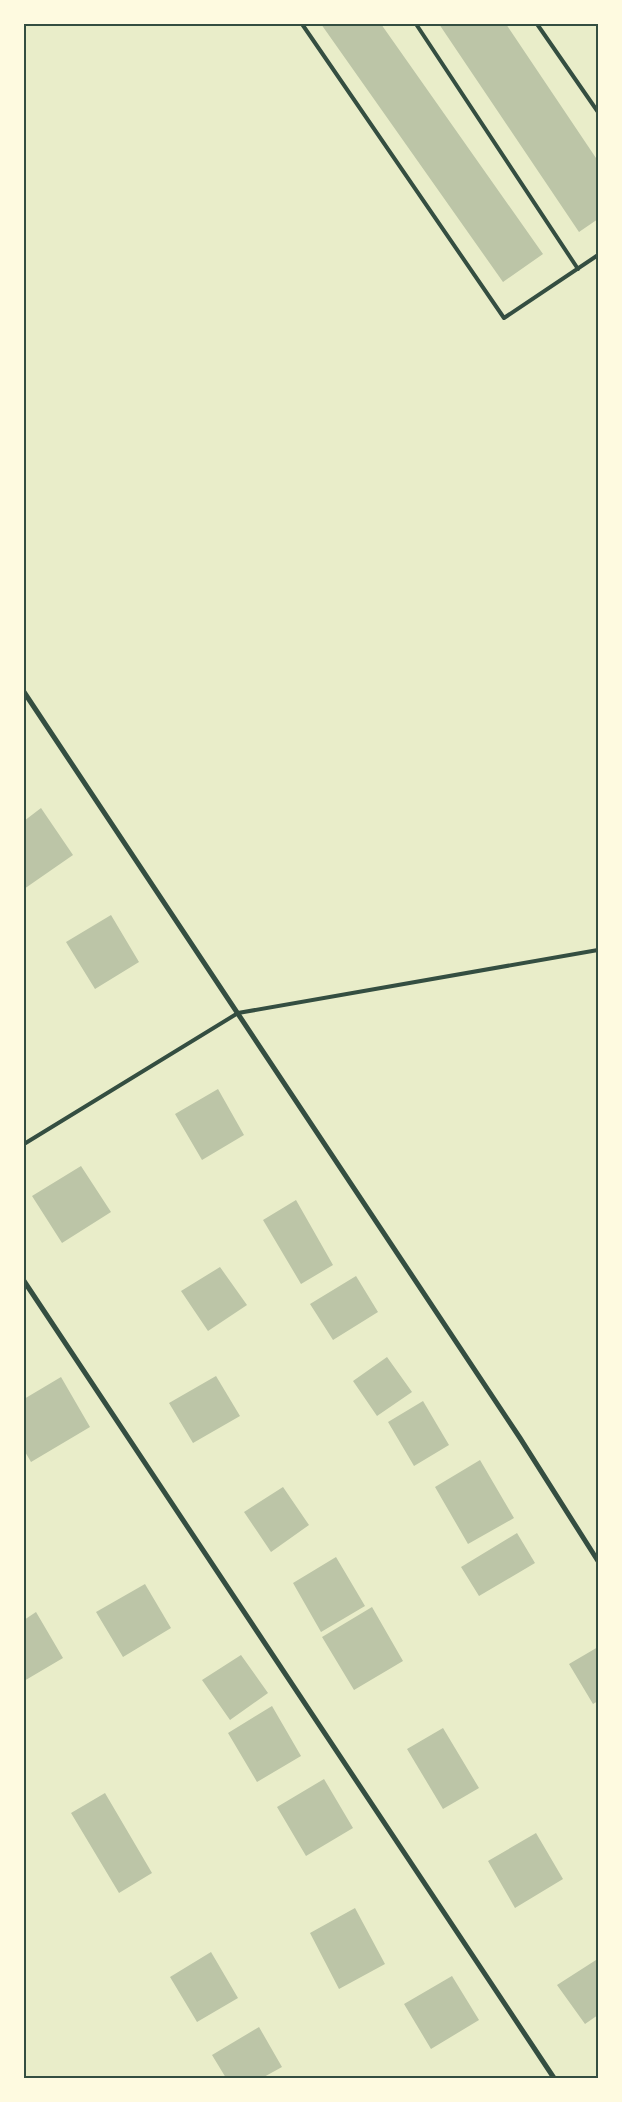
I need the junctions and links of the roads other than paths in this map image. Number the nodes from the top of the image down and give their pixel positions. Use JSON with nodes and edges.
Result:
{"nodes":[{"id":1,"x":302,"y":24,"type":"edge"},
{"id":2,"x":416,"y":24,"type":"edge"},
{"id":3,"x":537,"y":24,"type":"edge"},
{"id":4,"x":598,"y":112,"type":"edge"},
{"id":5,"x":598,"y":256,"type":"edge"},
{"id":6,"x":578,"y":269,"type":"junction"},
{"id":7,"x":24,"y":692,"type":"edge"},
{"id":8,"x":598,"y":950,"type":"edge"},
{"id":9,"x":238,"y":1013,"type":"junction"},
{"id":10,"x":24,"y":1144,"type":"edge"},
{"id":11,"x":24,"y":1281,"type":"edge"},
{"id":12,"x":598,"y":1561,"type":"edge"},
{"id":13,"x":554,"y":2078,"type":"edge"}],
"edges":[{"from":1,"to":6,"type":"lane"},
{"from":2,"to":6,"type":"lane"},
{"from":3,"to":4,"type":"lane"},
{"from":5,"to":6,"type":"lane"},
{"from":7,"to":9,"type":"street"},
{"from":8,"to":9,"type":"lane"},
{"from":9,"to":10,"type":"lane"},
{"from":9,"to":12,"type":"street"},
{"from":11,"to":13,"type":"street"}]}
